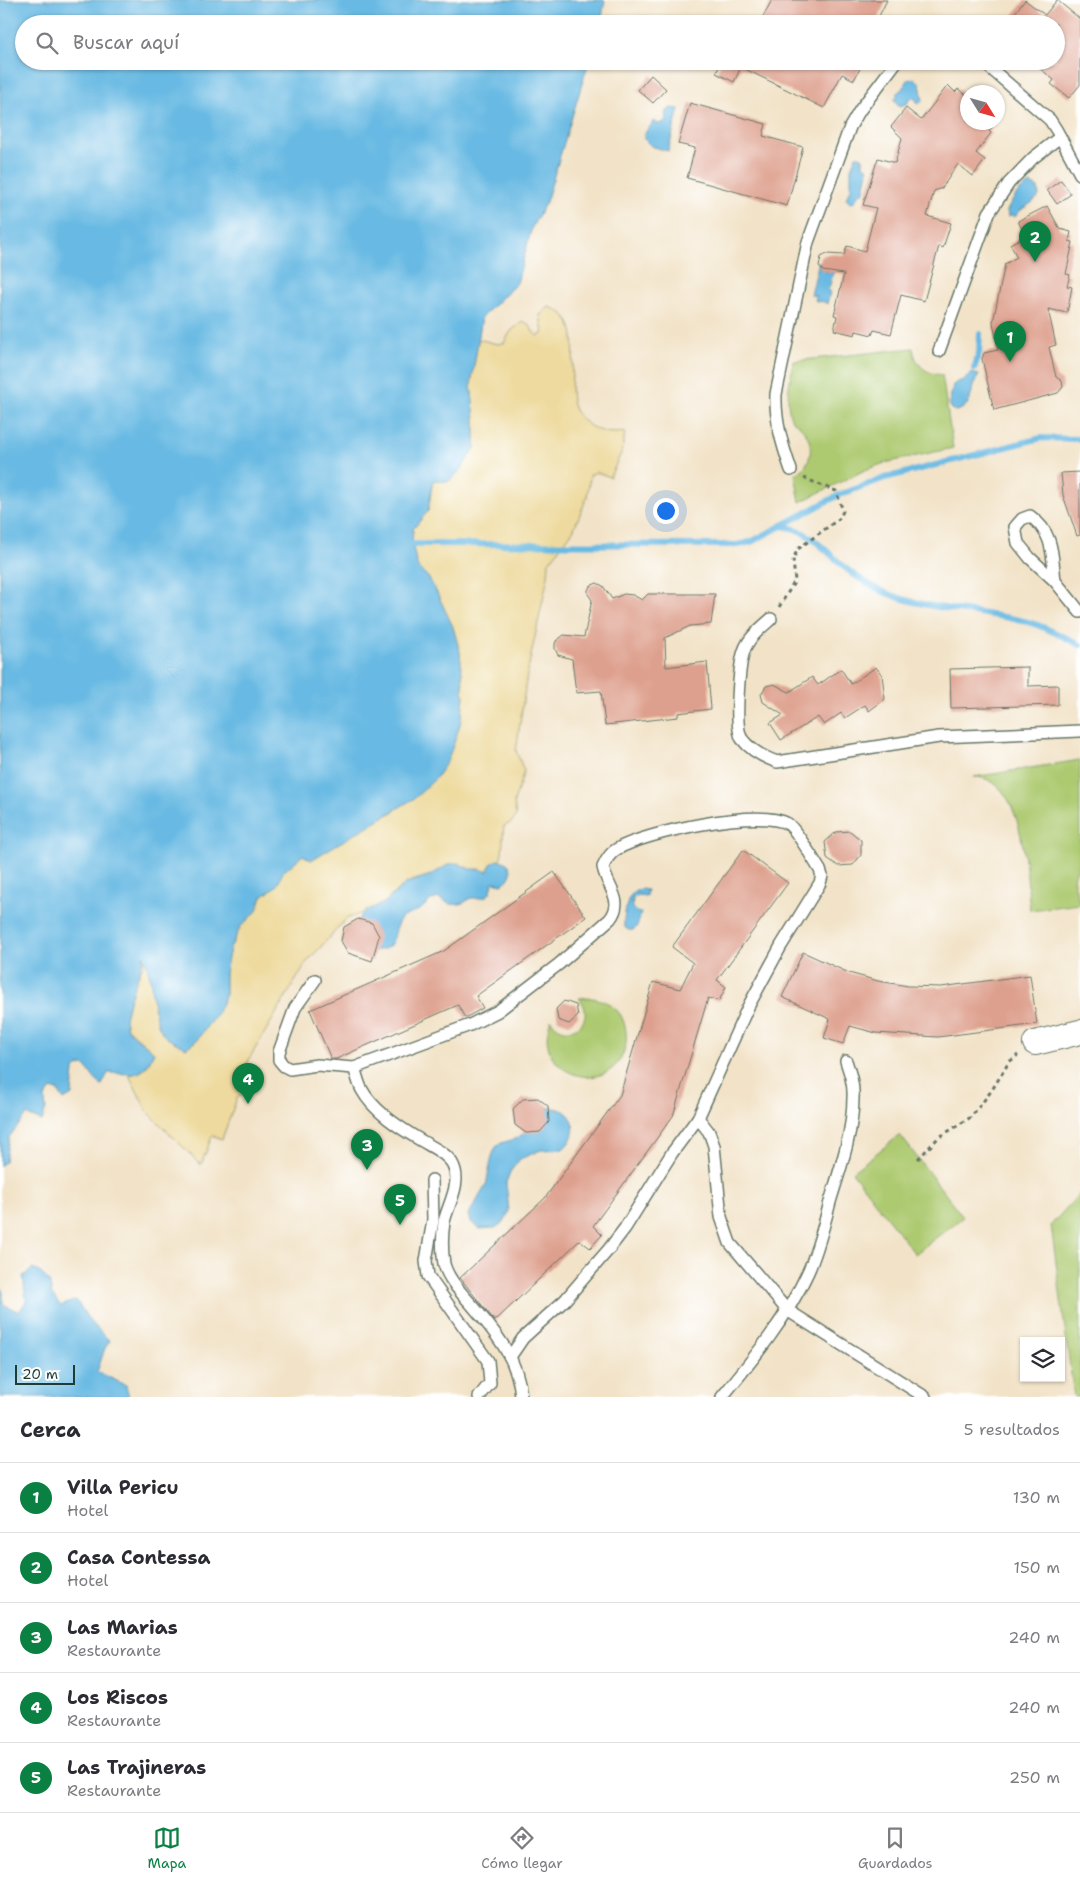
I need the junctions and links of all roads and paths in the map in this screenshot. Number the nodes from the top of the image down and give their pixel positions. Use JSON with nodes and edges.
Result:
{"nodes":[{"id":1,"x":890,"y":70,"type":"edge"},
{"id":2,"x":992,"y":70,"type":"edge"},
{"id":3,"x":1060,"y":137,"type":"junction"},
{"id":4,"x":1080,"y":174,"type":"edge"},
{"id":5,"x":939,"y":351,"type":"dead end"},
{"id":6,"x":791,"y":470,"type":"joint"},
{"id":7,"x":1055,"y":581,"type":"junction"},
{"id":8,"x":1080,"y":612,"type":"edge"},
{"id":9,"x":771,"y":619,"type":"joint"},
{"id":10,"x":1080,"y":731,"type":"edge"},
{"id":11,"x":316,"y":980,"type":"dead end"},
{"id":12,"x":1080,"y":1032,"type":"edge"},
{"id":13,"x":1035,"y":1043,"type":"joint"},
{"id":14,"x":846,"y":1061,"type":"dead end"},
{"id":15,"x":354,"y":1068,"type":"junction"},
{"id":16,"x":698,"y":1118,"type":"junction"},
{"id":17,"x":918,"y":1159,"type":"dead end"},
{"id":18,"x":432,"y":1180,"type":"dead end"},
{"id":19,"x":787,"y":1310,"type":"junction"},
{"id":20,"x":510,"y":1357,"type":"junction"},
{"id":21,"x":479,"y":1397,"type":"edge"},
{"id":22,"x":521,"y":1397,"type":"edge"},
{"id":23,"x":722,"y":1397,"type":"edge"},
{"id":24,"x":925,"y":1397,"type":"edge"}],
"edges":[{"from":1,"to":6,"type":"lane"},
{"from":2,"to":3,"type":"lane"},
{"from":3,"to":4,"type":"lane"},
{"from":3,"to":5,"type":"lane"},
{"from":6,"to":9,"type":"path"},
{"from":7,"to":7,"type":"lane"},
{"from":7,"to":8,"type":"lane"},
{"from":9,"to":10,"type":"lane"},
{"from":11,"to":15,"type":"lane"},
{"from":12,"to":13,"type":"street"},
{"from":13,"to":17,"type":"path"},
{"from":14,"to":19,"type":"lane"},
{"from":15,"to":16,"type":"lane"},
{"from":15,"to":20,"type":"lane"},
{"from":16,"to":19,"type":"lane"},
{"from":16,"to":20,"type":"lane"},
{"from":18,"to":21,"type":"lane"},
{"from":19,"to":23,"type":"lane"},
{"from":19,"to":24,"type":"lane"},
{"from":20,"to":22,"type":"lane"}]}
